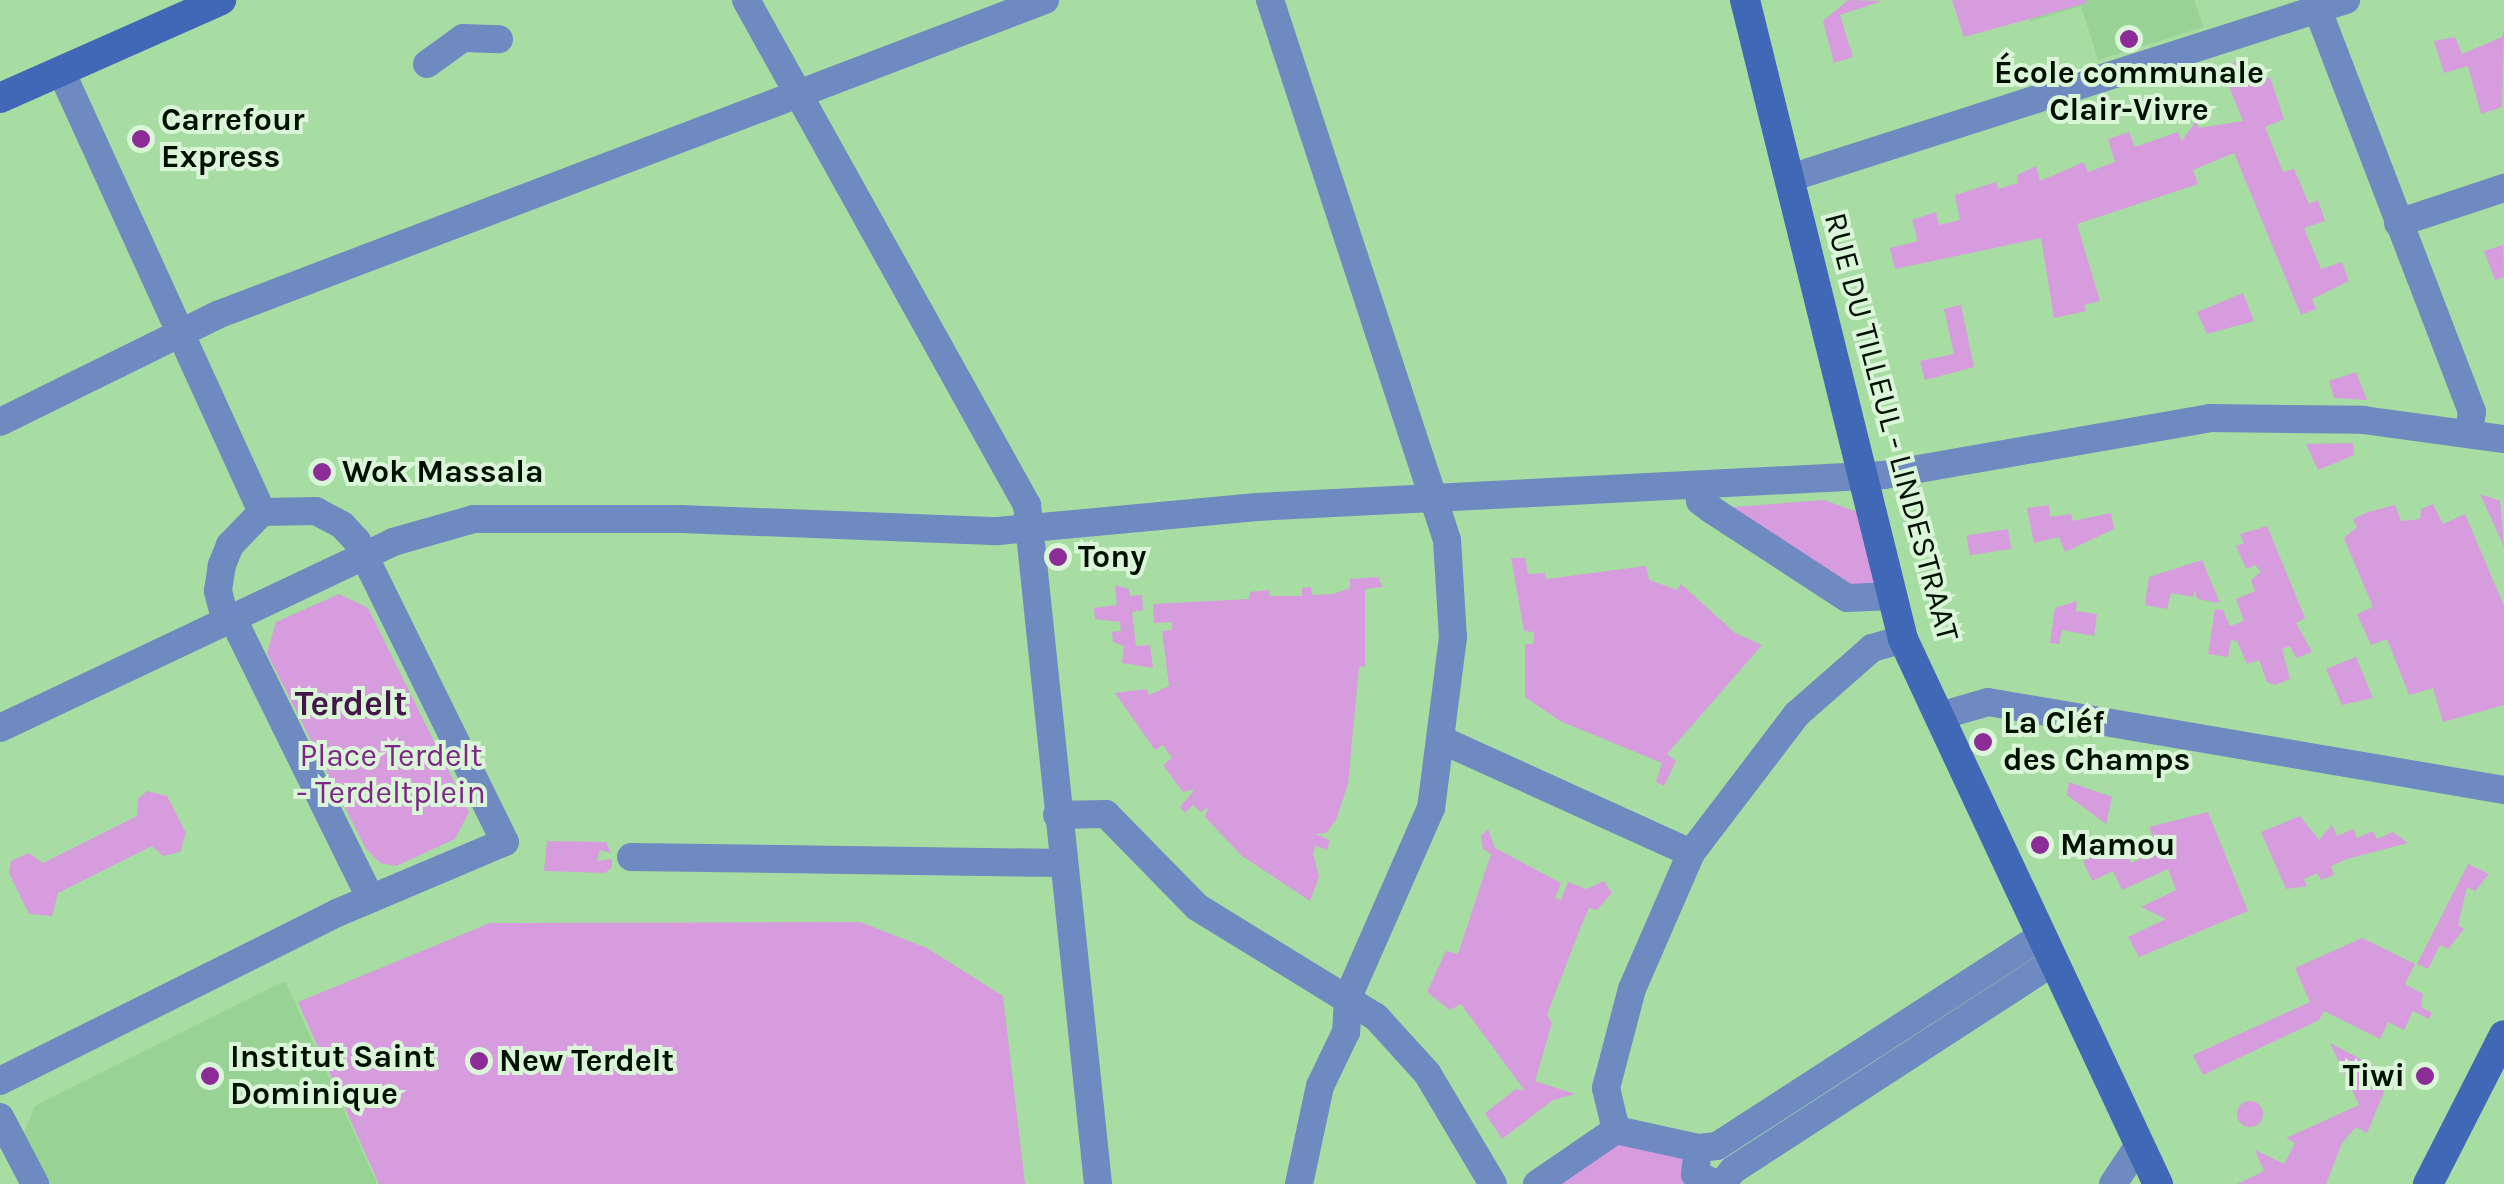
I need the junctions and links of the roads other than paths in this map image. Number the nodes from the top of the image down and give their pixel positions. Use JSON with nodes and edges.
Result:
{"nodes":[{"id":1,"x":222,"y":0,"type":"edge"},
{"id":2,"x":746,"y":0,"type":"edge"},
{"id":3,"x":1045,"y":0,"type":"edge"},
{"id":4,"x":1270,"y":0,"type":"edge"},
{"id":5,"x":1745,"y":0,"type":"edge"},
{"id":6,"x":2346,"y":0,"type":"edge"},
{"id":7,"x":2316,"y":5,"type":"edge"},
{"id":8,"x":499,"y":39,"type":"dead end"},
{"id":9,"x":427,"y":64,"type":"dead end"},
{"id":10,"x":60,"y":72,"type":"junction"},
{"id":11,"x":799,"y":92,"type":"junction"},
{"id":12,"x":0,"y":98,"type":"edge"},
{"id":13,"x":1790,"y":178,"type":"junction"},
{"id":14,"x":2504,"y":188,"type":"edge"},
{"id":15,"x":2398,"y":223,"type":"junction"},
{"id":16,"x":180,"y":330,"type":"junction"},
{"id":17,"x":0,"y":422,"type":"edge"},
{"id":18,"x":2470,"y":432,"type":"junction"},
{"id":19,"x":2504,"y":439,"type":"edge"},
{"id":20,"x":1864,"y":476,"type":"junction"},
{"id":21,"x":1698,"y":485,"type":"junction"},
{"id":22,"x":1434,"y":499,"type":"junction"},
{"id":23,"x":262,"y":512,"type":"junction"},
{"id":24,"x":1028,"y":527,"type":"junction"},
{"id":25,"x":364,"y":556,"type":"junction"},
{"id":26,"x":1893,"y":596,"type":"junction"},
{"id":27,"x":229,"y":618,"type":"junction"},
{"id":28,"x":1903,"y":639,"type":"junction"},
{"id":29,"x":1943,"y":714,"type":"junction"},
{"id":30,"x":0,"y":728,"type":"edge"},
{"id":31,"x":1444,"y":741,"type":"junction"},
{"id":32,"x":2504,"y":790,"type":"edge"},
{"id":33,"x":1057,"y":815,"type":"junction"},
{"id":34,"x":1690,"y":853,"type":"junction"},
{"id":35,"x":631,"y":856,"type":"dead end"},
{"id":36,"x":1061,"y":863,"type":"junction"},
{"id":37,"x":370,"y":899,"type":"junction"},
{"id":38,"x":2046,"y":950,"type":"junction"},
{"id":39,"x":1348,"y":996,"type":"junction"},
{"id":40,"x":2504,"y":1035,"type":"edge"},
{"id":41,"x":0,"y":1082,"type":"edge"},
{"id":42,"x":0,"y":1117,"type":"edge"},
{"id":43,"x":1616,"y":1130,"type":"junction"},
{"id":44,"x":1698,"y":1148,"type":"junction"},
{"id":45,"x":2137,"y":1148,"type":"junction"},
{"id":46,"x":35,"y":1184,"type":"edge"},
{"id":47,"x":1098,"y":1184,"type":"edge"},
{"id":48,"x":1299,"y":1184,"type":"edge"},
{"id":49,"x":1493,"y":1184,"type":"edge"},
{"id":50,"x":1537,"y":1184,"type":"edge"},
{"id":51,"x":1720,"y":1184,"type":"edge"},
{"id":52,"x":2112,"y":1184,"type":"edge"},
{"id":53,"x":2158,"y":1184,"type":"edge"},
{"id":54,"x":2428,"y":1184,"type":"edge"}],
"edges":[{"from":1,"to":10,"type":"street"},
{"from":2,"to":11,"type":"street"},
{"from":3,"to":11,"type":"street"},
{"from":4,"to":22,"type":"street"},
{"from":5,"to":13,"type":"street","name":"RUE DU TILLEUL - LINDESTRAAT"},
{"from":6,"to":7,"type":"street"},
{"from":7,"to":13,"type":"street"},
{"from":7,"to":15,"type":"street"},
{"from":8,"to":9,"type":"street"},
{"from":10,"to":12,"type":"street"},
{"from":10,"to":16,"type":"street"},
{"from":11,"to":16,"type":"street"},
{"from":11,"to":24,"type":"street"},
{"from":13,"to":20,"type":"street","name":"RUE DU TILLEUL - LINDESTRAAT"},
{"from":14,"to":15,"type":"street"},
{"from":15,"to":18,"type":"street"},
{"from":16,"to":17,"type":"street"},
{"from":16,"to":23,"type":"street"},
{"from":18,"to":19,"type":"street"},
{"from":18,"to":20,"type":"street"},
{"from":20,"to":21,"type":"street"},
{"from":20,"to":26,"type":"street","name":"RUE DU TILLEUL - LINDESTRAAT"},
{"from":21,"to":22,"type":"street"},
{"from":21,"to":26,"type":"street"},
{"from":22,"to":24,"type":"street"},
{"from":22,"to":31,"type":"street"},
{"from":23,"to":25,"type":"street"},
{"from":23,"to":27,"type":"street"},
{"from":24,"to":25,"type":"street"},
{"from":24,"to":33,"type":"street"},
{"from":25,"to":27,"type":"street"},
{"from":25,"to":37,"type":"street"},
{"from":26,"to":28,"type":"street","name":"RUE DU TILLEUL - LINDESTRAAT"},
{"from":27,"to":30,"type":"street"},
{"from":27,"to":37,"type":"street"},
{"from":28,"to":29,"type":"street","name":"RUE DU TILLEUL - LINDESTRAAT"},
{"from":28,"to":34,"type":"street"},
{"from":29,"to":32,"type":"street"},
{"from":29,"to":38,"type":"street","name":"RUE DU TILLEUL - LINDESTRAAT"},
{"from":31,"to":34,"type":"street"},
{"from":31,"to":39,"type":"street"},
{"from":33,"to":36,"type":"street"},
{"from":33,"to":39,"type":"street"},
{"from":34,"to":43,"type":"street"},
{"from":35,"to":36,"type":"street"},
{"from":36,"to":47,"type":"street"},
{"from":37,"to":41,"type":"street"},
{"from":38,"to":44,"type":"street"},
{"from":38,"to":45,"type":"street","name":"RUE DU TILLEUL - LINDESTRAAT"},
{"from":38,"to":51,"type":"street"},
{"from":39,"to":48,"type":"street"},
{"from":39,"to":49,"type":"street"},
{"from":40,"to":54,"type":"street"},
{"from":42,"to":46,"type":"street"},
{"from":43,"to":44,"type":"street"},
{"from":43,"to":50,"type":"street"},
{"from":44,"to":51,"type":"street"},
{"from":45,"to":52,"type":"street"},
{"from":45,"to":53,"type":"street","name":"RUE DU TILLEUL - LINDESTRAAT"}]}
